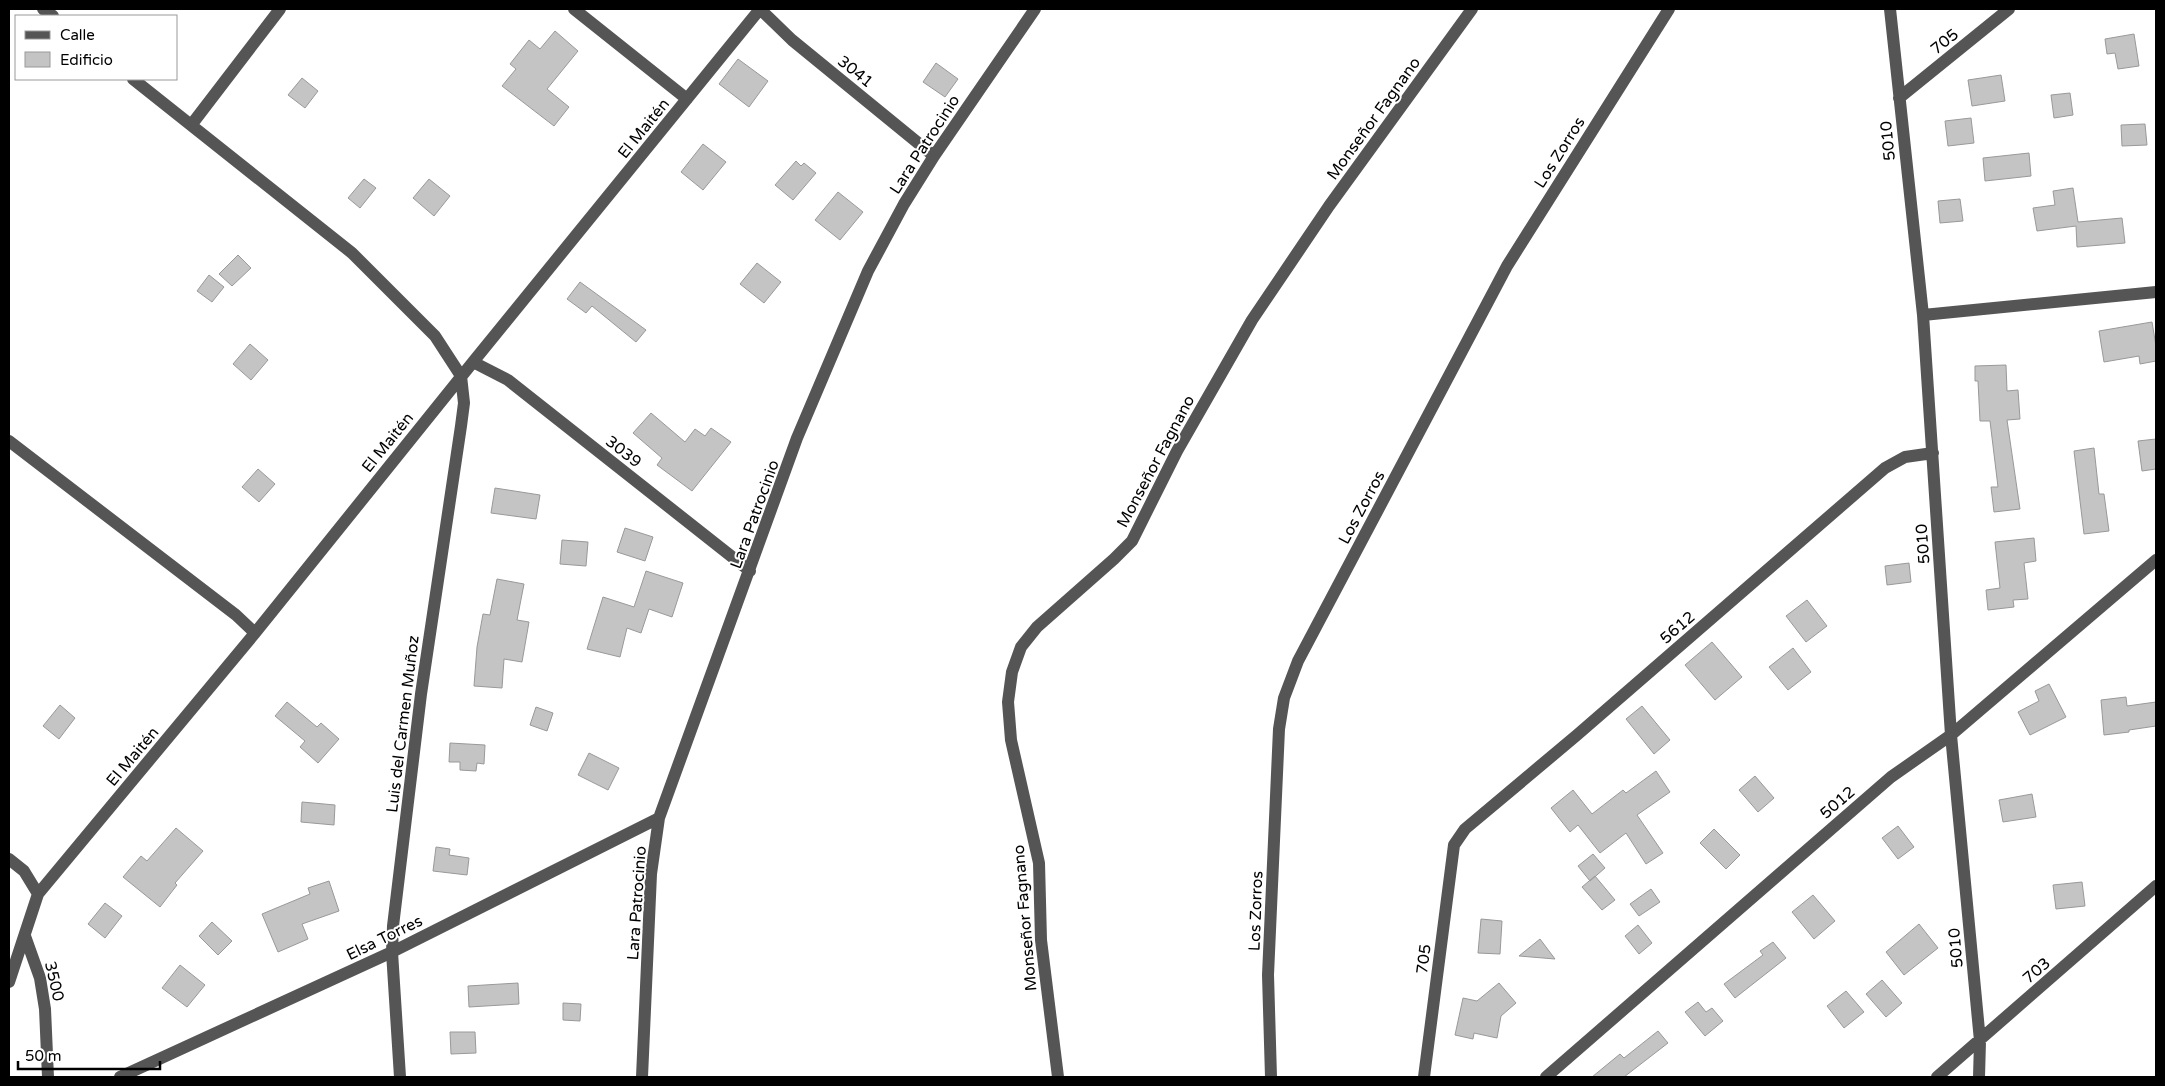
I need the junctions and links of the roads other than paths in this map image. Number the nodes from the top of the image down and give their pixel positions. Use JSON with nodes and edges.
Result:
{"nodes":[{"id":1,"x":280,"y":9,"type":"edge"},
{"id":2,"x":574,"y":9,"type":"edge"},
{"id":3,"x":760,"y":9,"type":"edge"},
{"id":4,"x":1034,"y":9,"type":"edge"},
{"id":5,"x":1472,"y":9,"type":"edge"},
{"id":6,"x":1669,"y":9,"type":"edge"},
{"id":7,"x":1890,"y":9,"type":"edge"},
{"id":8,"x":2009,"y":9,"type":"edge"},
{"id":9,"x":134,"y":80,"type":"edge"},
{"id":10,"x":1899,"y":98,"type":"junction"},
{"id":11,"x":687,"y":99,"type":"junction"},
{"id":12,"x":192,"y":124,"type":"junction"},
{"id":13,"x":934,"y":156,"type":"junction"},
{"id":14,"x":2156,"y":292,"type":"edge"},
{"id":15,"x":1923,"y":315,"type":"junction"},
{"id":16,"x":472,"y":362,"type":"junction"},
{"id":17,"x":461,"y":376,"type":"junction"},
{"id":18,"x":9,"y":441,"type":"edge"},
{"id":19,"x":1932,"y":453,"type":"junction"},
{"id":20,"x":2156,"y":560,"type":"edge"},
{"id":21,"x":750,"y":571,"type":"junction"},
{"id":22,"x":255,"y":633,"type":"junction"},
{"id":23,"x":1951,"y":735,"type":"junction"},
{"id":24,"x":660,"y":818,"type":"junction"},
{"id":25,"x":1454,"y":845,"type":"joint"},
{"id":26,"x":9,"y":859,"type":"edge"},
{"id":27,"x":2156,"y":886,"type":"edge"},
{"id":28,"x":38,"y":894,"type":"junction"},
{"id":29,"x":25,"y":936,"type":"junction"},
{"id":30,"x":392,"y":952,"type":"junction"},
{"id":31,"x":9,"y":982,"type":"edge"},
{"id":32,"x":1980,"y":1041,"type":"junction"},
{"id":33,"x":48,"y":1077,"type":"edge"},
{"id":34,"x":120,"y":1077,"type":"edge"},
{"id":35,"x":400,"y":1077,"type":"edge"},
{"id":36,"x":642,"y":1077,"type":"edge"},
{"id":37,"x":1058,"y":1077,"type":"edge"},
{"id":38,"x":1271,"y":1077,"type":"edge"},
{"id":39,"x":1424,"y":1077,"type":"edge"},
{"id":40,"x":1546,"y":1077,"type":"edge"},
{"id":41,"x":1936,"y":1077,"type":"edge"},
{"id":42,"x":1979,"y":1077,"type":"edge"}],
"edges":[{"from":1,"to":12,"type":"street"},
{"from":2,"to":11,"type":"street"},
{"from":3,"to":11,"type":"street","name":"El Maitén"},
{"from":3,"to":13,"type":"street","name":"3041"},
{"from":4,"to":13,"type":"street","name":"Lara Patrocinio"},
{"from":5,"to":37,"type":"street","name":"Monseñor Fagnano"},
{"from":6,"to":38,"type":"street","name":"Los Zorros"},
{"from":7,"to":10,"type":"street","name":"5010"},
{"from":8,"to":10,"type":"street","name":"705"},
{"from":9,"to":12,"type":"street"},
{"from":10,"to":15,"type":"street","name":"5010"},
{"from":11,"to":16,"type":"street","name":"El Maitén"},
{"from":12,"to":17,"type":"street"},
{"from":13,"to":21,"type":"street","name":"Lara Patrocinio"},
{"from":14,"to":15,"type":"street"},
{"from":15,"to":19,"type":"street","name":"5010"},
{"from":16,"to":17,"type":"street","name":"El Maitén"},
{"from":16,"to":21,"type":"street","name":"3039"},
{"from":17,"to":22,"type":"street","name":"El Maitén"},
{"from":17,"to":30,"type":"street","name":"Luis del Carmen Muñoz"},
{"from":18,"to":22,"type":"street"},
{"from":19,"to":23,"type":"street","name":"5010"},
{"from":19,"to":25,"type":"street","name":"5612"},
{"from":20,"to":23,"type":"street","name":"5012"},
{"from":21,"to":24,"type":"street","name":"Lara Patrocinio"},
{"from":22,"to":28,"type":"street","name":"El Maitén"},
{"from":23,"to":32,"type":"street","name":"5010"},
{"from":23,"to":40,"type":"street","name":"5012"},
{"from":24,"to":30,"type":"street","name":"Elsa Torres"},
{"from":24,"to":36,"type":"street","name":"Lara Patrocinio"},
{"from":25,"to":39,"type":"street","name":"705"},
{"from":26,"to":28,"type":"street"},
{"from":27,"to":32,"type":"street","name":"703"},
{"from":28,"to":29,"type":"street"},
{"from":29,"to":31,"type":"street"},
{"from":29,"to":33,"type":"street","name":"3500"},
{"from":30,"to":34,"type":"street","name":"Elsa Torres"},
{"from":30,"to":35,"type":"street","name":"Luis del Carmen Muñoz"},
{"from":32,"to":41,"type":"street","name":"703"},
{"from":32,"to":42,"type":"street","name":"5010"}]}
